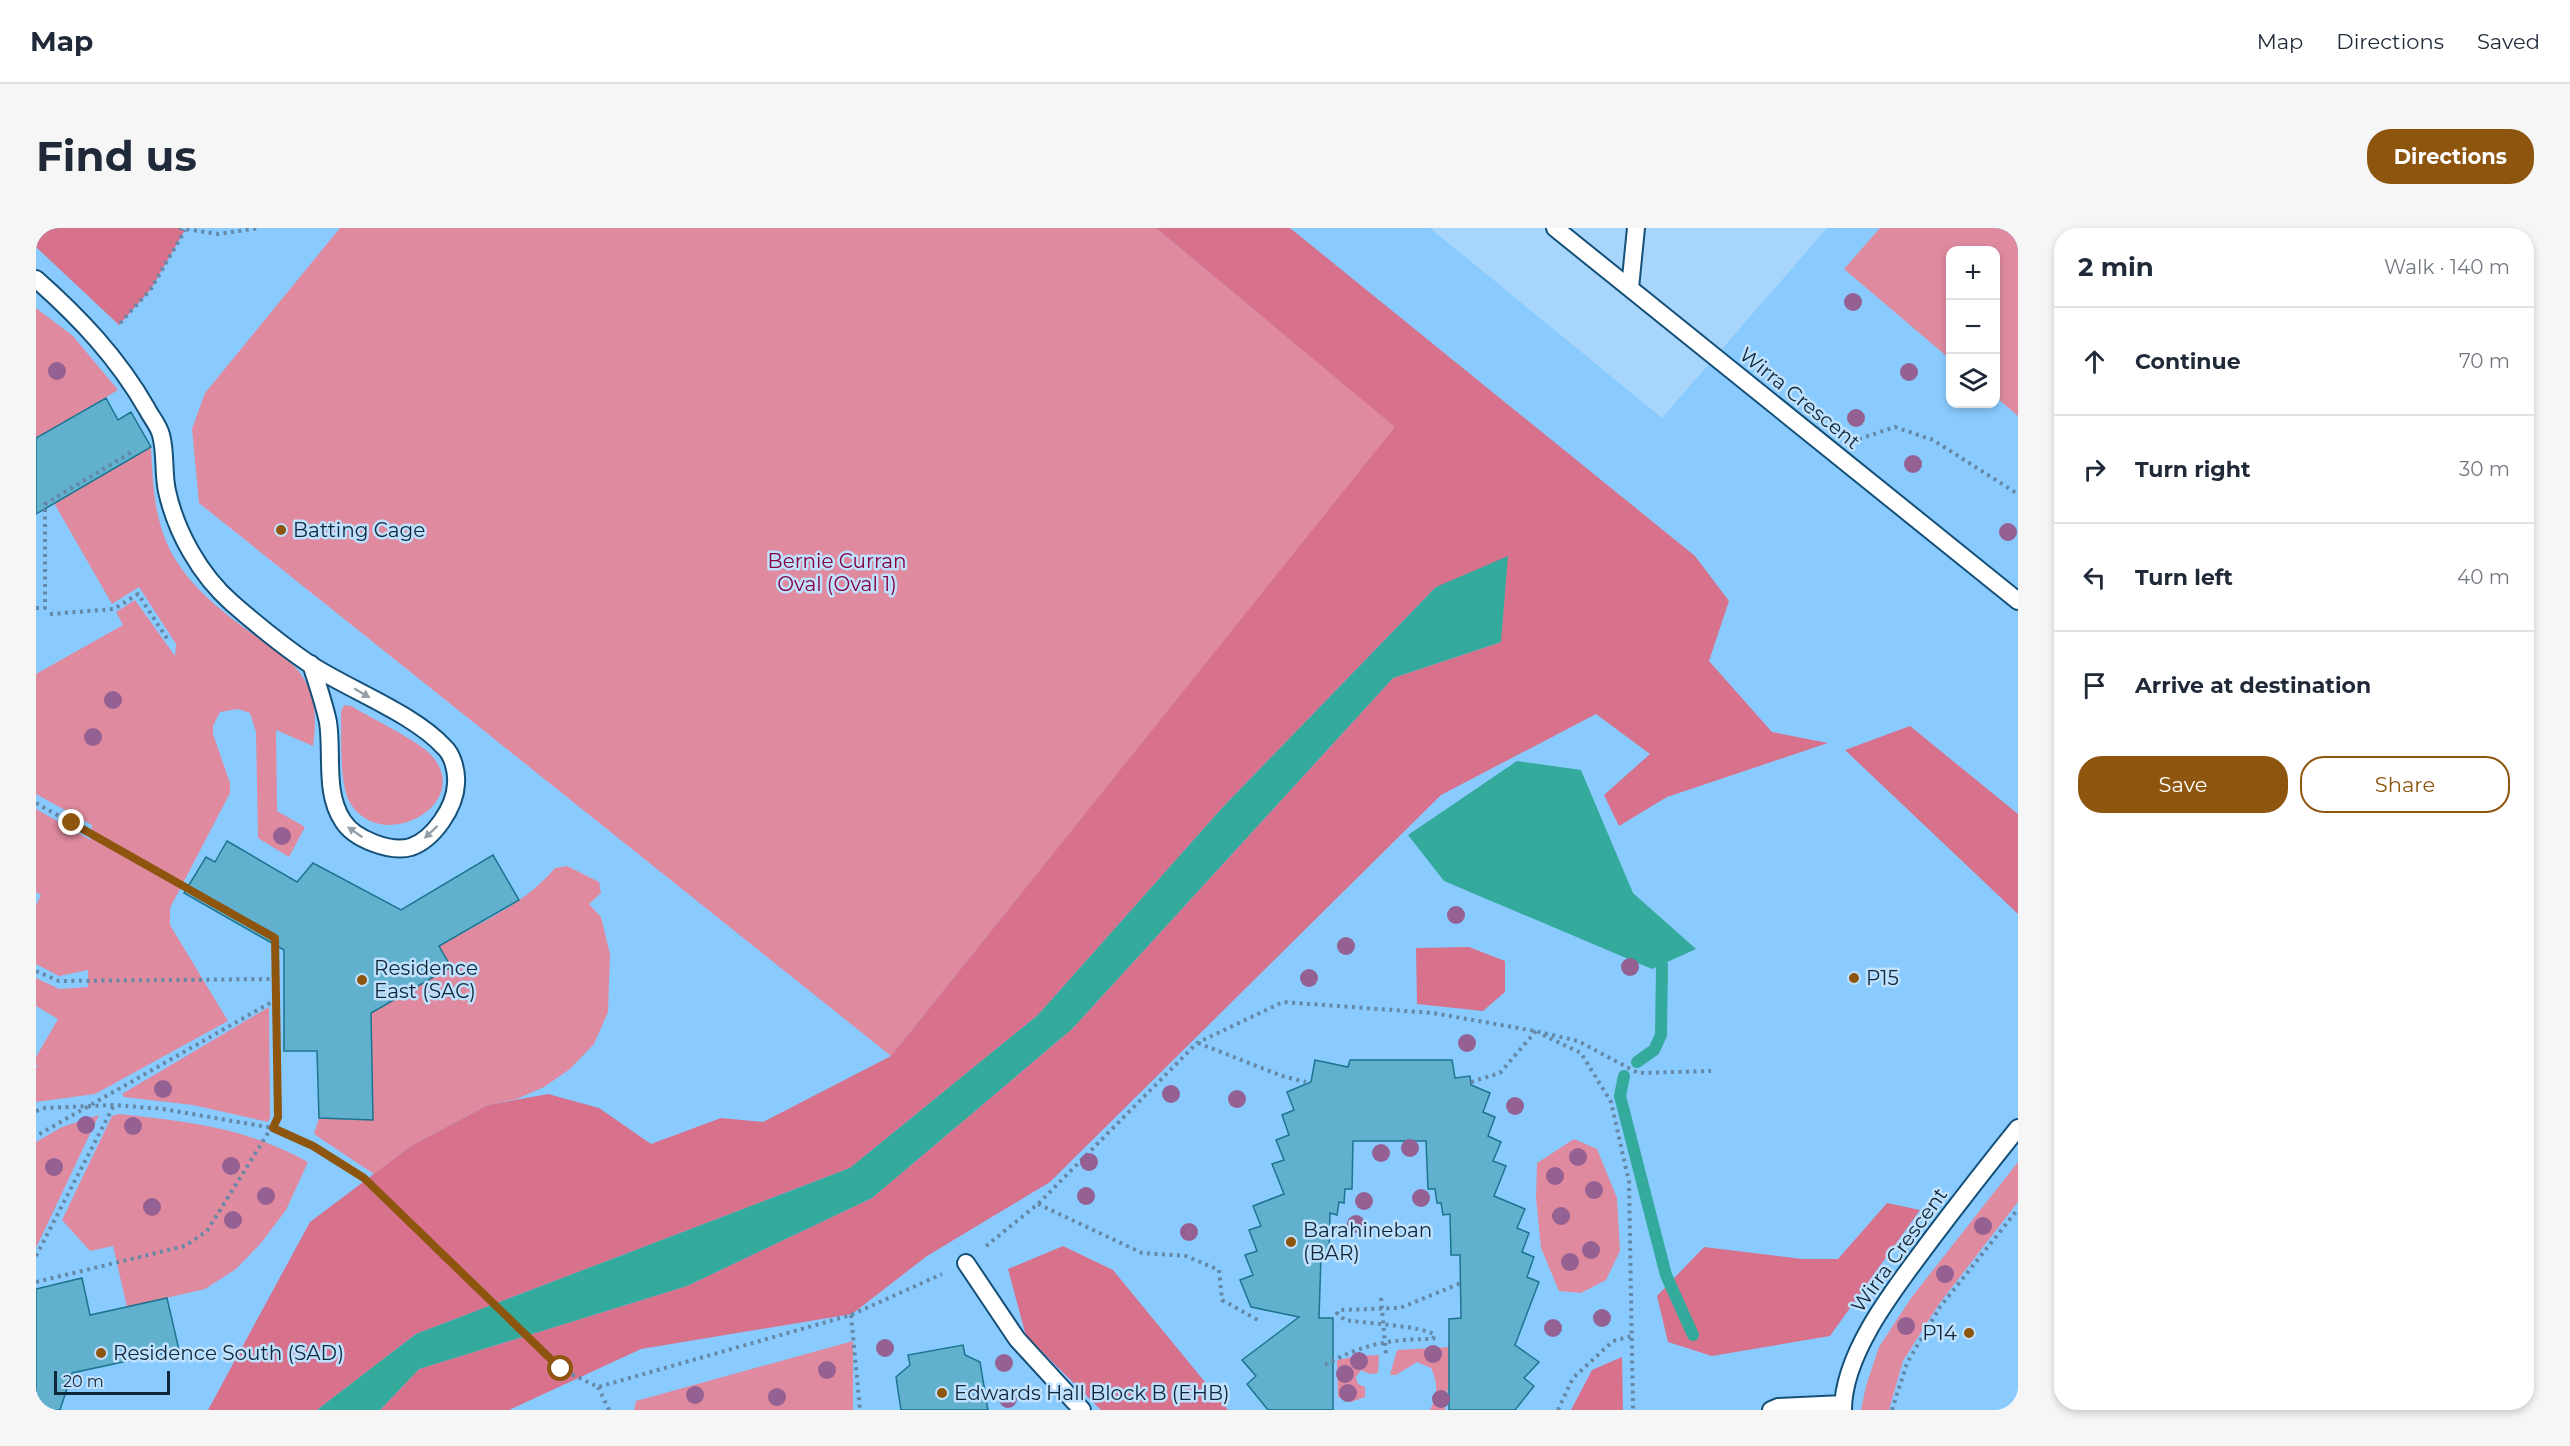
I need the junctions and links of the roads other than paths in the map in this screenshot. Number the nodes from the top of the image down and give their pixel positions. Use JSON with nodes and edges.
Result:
{"nodes":[{"id":1,"x":1555,"y":228,"type":"edge"},
{"id":2,"x":1636,"y":228,"type":"edge"},
{"id":3,"x":36,"y":279,"type":"edge"},
{"id":4,"x":1629,"y":288,"type":"junction"},
{"id":5,"x":2018,"y":601,"type":"edge"},
{"id":6,"x":311,"y":664,"type":"junction"},
{"id":7,"x":2018,"y":1128,"type":"edge"},
{"id":8,"x":966,"y":1263,"type":"road end"},
{"id":9,"x":1843,"y":1407,"type":"edge"},
{"id":10,"x":1082,"y":1410,"type":"edge"},
{"id":11,"x":1771,"y":1410,"type":"edge"}],
"edges":[{"from":1,"to":4,"type":"lane","name":"Wirra Crescent"},
{"from":2,"to":4,"type":"lane"},
{"from":3,"to":6,"type":"lane"},
{"from":4,"to":5,"type":"lane","name":"Wirra Crescent"},
{"from":6,"to":6,"type":"lane","one_way":true},
{"from":7,"to":9,"type":"lane","name":"Wirra Crescent"},
{"from":8,"to":10,"type":"lane"},
{"from":9,"to":11,"type":"lane"}]}
